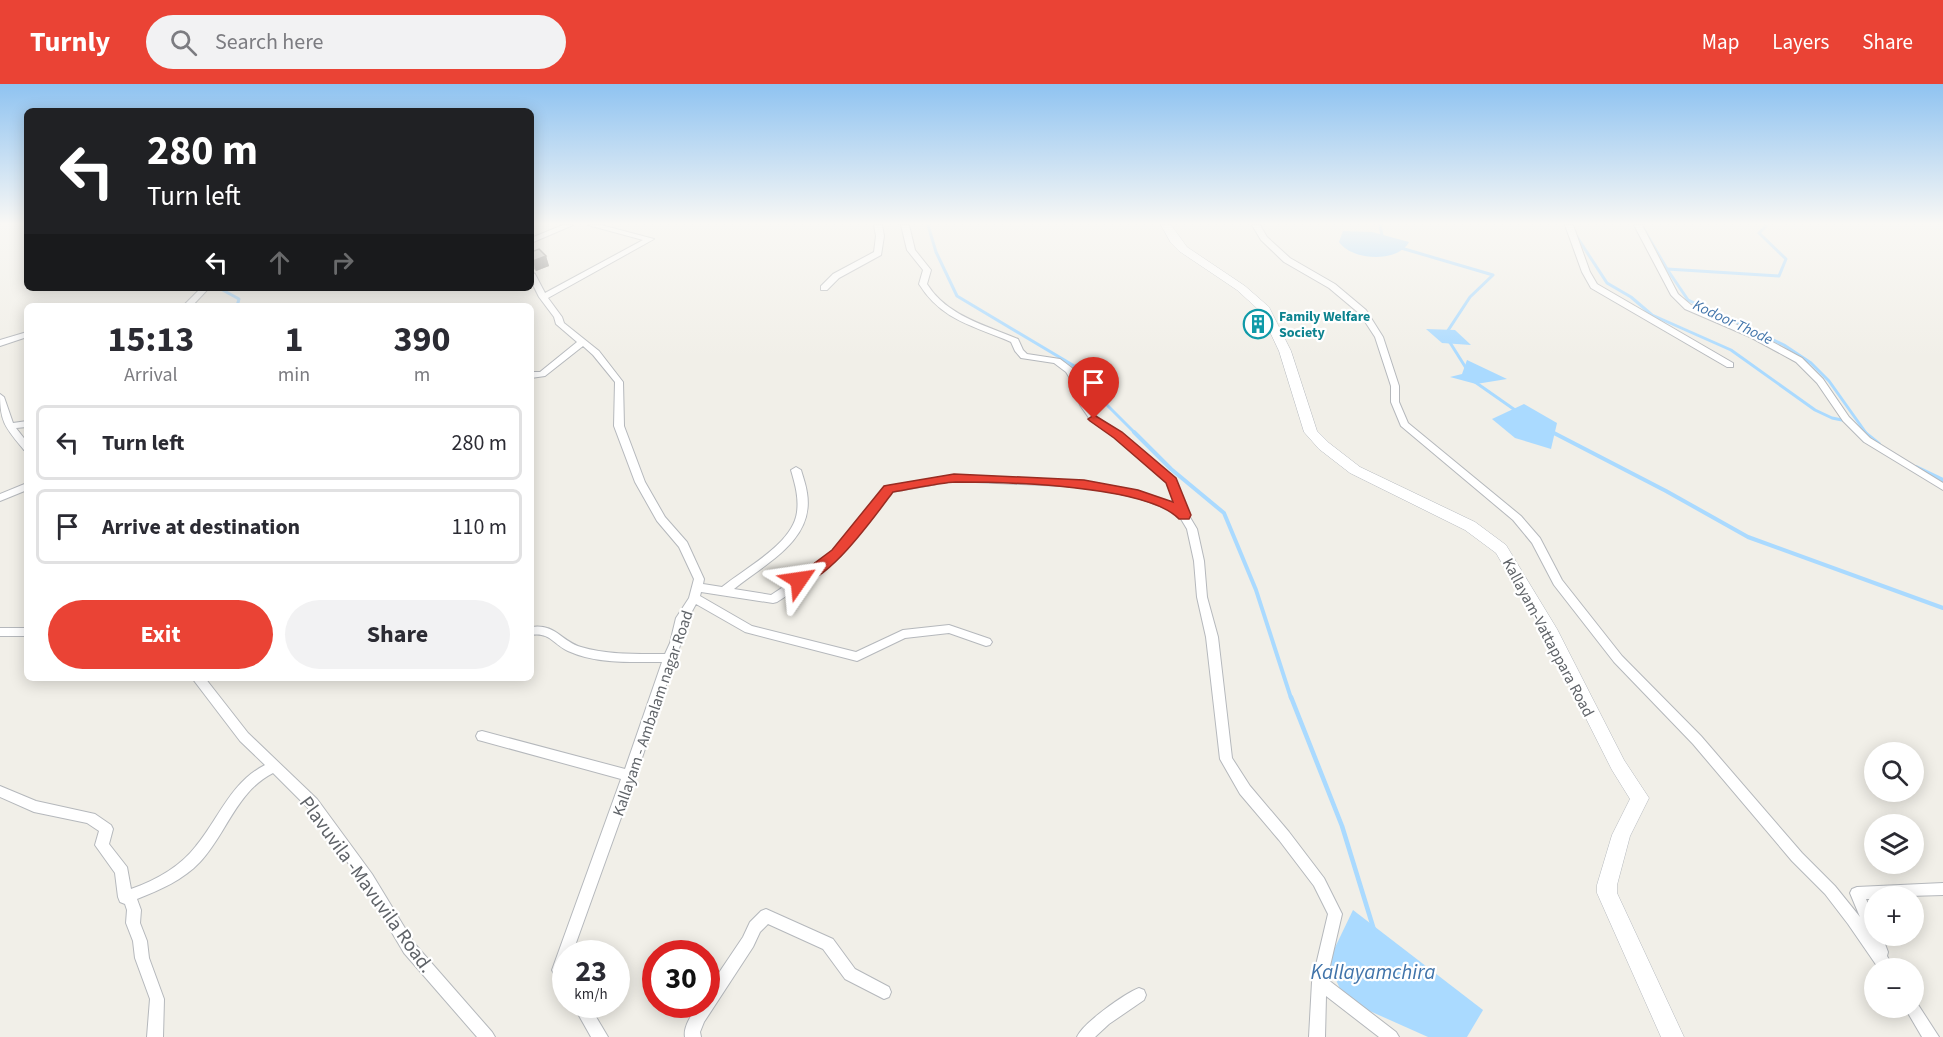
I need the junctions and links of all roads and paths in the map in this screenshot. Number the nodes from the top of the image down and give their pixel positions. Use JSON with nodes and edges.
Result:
{"nodes":[{"id":1,"x":594,"y":269,"type":"edge"},
{"id":2,"x":848,"y":269,"type":"edge"},
{"id":3,"x":927,"y":269,"type":"edge"},
{"id":4,"x":1213,"y":269,"type":"edge"},
{"id":5,"x":1303,"y":269,"type":"edge"},
{"id":6,"x":1584,"y":269,"type":"edge"},
{"id":7,"x":1662,"y":269,"type":"edge"},
{"id":8,"x":534,"y":280,"type":"edge"},
{"id":9,"x":824,"y":288,"type":"dead end"},
{"id":10,"x":202,"y":291,"type":"edge"},
{"id":11,"x":543,"y":297,"type":"junction"},
{"id":12,"x":190,"y":303,"type":"edge"},
{"id":13,"x":24,"y":335,"type":"edge"},
{"id":14,"x":583,"y":342,"type":"junction"},
{"id":15,"x":0,"y":343,"type":"edge"},
{"id":16,"x":1730,"y":366,"type":"dead end"},
{"id":17,"x":534,"y":375,"type":"edge"},
{"id":18,"x":0,"y":397,"type":"edge"},
{"id":19,"x":3,"y":410,"type":"edge"},
{"id":20,"x":24,"y":424,"type":"edge"},
{"id":21,"x":9,"y":426,"type":"junction"},
{"id":22,"x":24,"y":444,"type":"edge"},
{"id":23,"x":796,"y":470,"type":"dead end"},
{"id":24,"x":24,"y":487,"type":"edge"},
{"id":25,"x":1943,"y":487,"type":"edge"},
{"id":26,"x":0,"y":498,"type":"edge"},
{"id":27,"x":1184,"y":515,"type":"junction"},
{"id":28,"x":724,"y":591,"type":"junction"},
{"id":29,"x":695,"y":592,"type":"junction"},
{"id":30,"x":534,"y":630,"type":"edge"},
{"id":31,"x":0,"y":632,"type":"edge"},
{"id":32,"x":24,"y":632,"type":"edge"},
{"id":33,"x":986,"y":642,"type":"dead end"},
{"id":34,"x":669,"y":658,"type":"junction"},
{"id":35,"x":200,"y":681,"type":"edge"},
{"id":36,"x":482,"y":736,"type":"dead end"},
{"id":37,"x":274,"y":766,"type":"junction"},
{"id":38,"x":630,"y":776,"type":"junction"},
{"id":39,"x":0,"y":791,"type":"edge"},
{"id":40,"x":1943,"y":889,"type":"edge"},
{"id":41,"x":125,"y":897,"type":"junction"},
{"id":42,"x":569,"y":940,"type":"edge"},
{"id":43,"x":1879,"y":958,"type":"edge"},
{"id":44,"x":1883,"y":958,"type":"edge"},
{"id":45,"x":1319,"y":982,"type":"junction"},
{"id":46,"x":884,"y":992,"type":"dead end"},
{"id":47,"x":1139,"y":995,"type":"dead end"},
{"id":48,"x":588,"y":1018,"type":"edge"},
{"id":49,"x":1919,"y":1018,"type":"edge"},
{"id":50,"x":155,"y":1037,"type":"edge"},
{"id":51,"x":487,"y":1037,"type":"edge"},
{"id":52,"x":600,"y":1037,"type":"edge"},
{"id":53,"x":693,"y":1037,"type":"edge"},
{"id":54,"x":1085,"y":1037,"type":"edge"},
{"id":55,"x":1317,"y":1037,"type":"edge"},
{"id":56,"x":1391,"y":1037,"type":"edge"},
{"id":57,"x":1673,"y":1037,"type":"edge"},
{"id":58,"x":1931,"y":1037,"type":"edge"}],
"edges":[{"from":1,"to":11,"type":"street"},
{"from":2,"to":9,"type":"street"},
{"from":3,"to":27,"type":"street"},
{"from":4,"to":57,"type":"street","name":"Kallayam-Vattappara Road"},
{"from":5,"to":43,"type":"street"},
{"from":6,"to":16,"type":"street"},
{"from":7,"to":25,"type":"street"},
{"from":8,"to":11,"type":"street"},
{"from":10,"to":12,"type":"street"},
{"from":11,"to":14,"type":"street"},
{"from":13,"to":15,"type":"street"},
{"from":14,"to":17,"type":"street"},
{"from":14,"to":29,"type":"street"},
{"from":18,"to":19,"type":"street"},
{"from":19,"to":21,"type":"street"},
{"from":20,"to":21,"type":"street"},
{"from":21,"to":22,"type":"street"},
{"from":23,"to":28,"type":"street"},
{"from":24,"to":26,"type":"street"},
{"from":27,"to":28,"type":"street"},
{"from":27,"to":45,"type":"street"},
{"from":28,"to":29,"type":"street"},
{"from":29,"to":33,"type":"street"},
{"from":29,"to":34,"type":"street","name":"Kallayam - Ambalam nagar Road"},
{"from":30,"to":34,"type":"street"},
{"from":31,"to":32,"type":"street"},
{"from":34,"to":38,"type":"street","name":"Kallayam - Ambalam nagar Road"},
{"from":35,"to":37,"type":"street","name":"Plavuvila -Mavuvila Road."},
{"from":36,"to":38,"type":"street"},
{"from":37,"to":41,"type":"street"},
{"from":37,"to":51,"type":"street","name":"Plavuvila -Mavuvila Road."},
{"from":38,"to":42,"type":"street","name":"Kallayam - Ambalam nagar Road"},
{"from":39,"to":41,"type":"street"},
{"from":40,"to":44,"type":"street"},
{"from":41,"to":50,"type":"street"},
{"from":45,"to":55,"type":"street"},
{"from":45,"to":56,"type":"street"},
{"from":46,"to":53,"type":"street"},
{"from":47,"to":54,"type":"street"},
{"from":48,"to":52,"type":"street"},
{"from":49,"to":58,"type":"street"}]}
